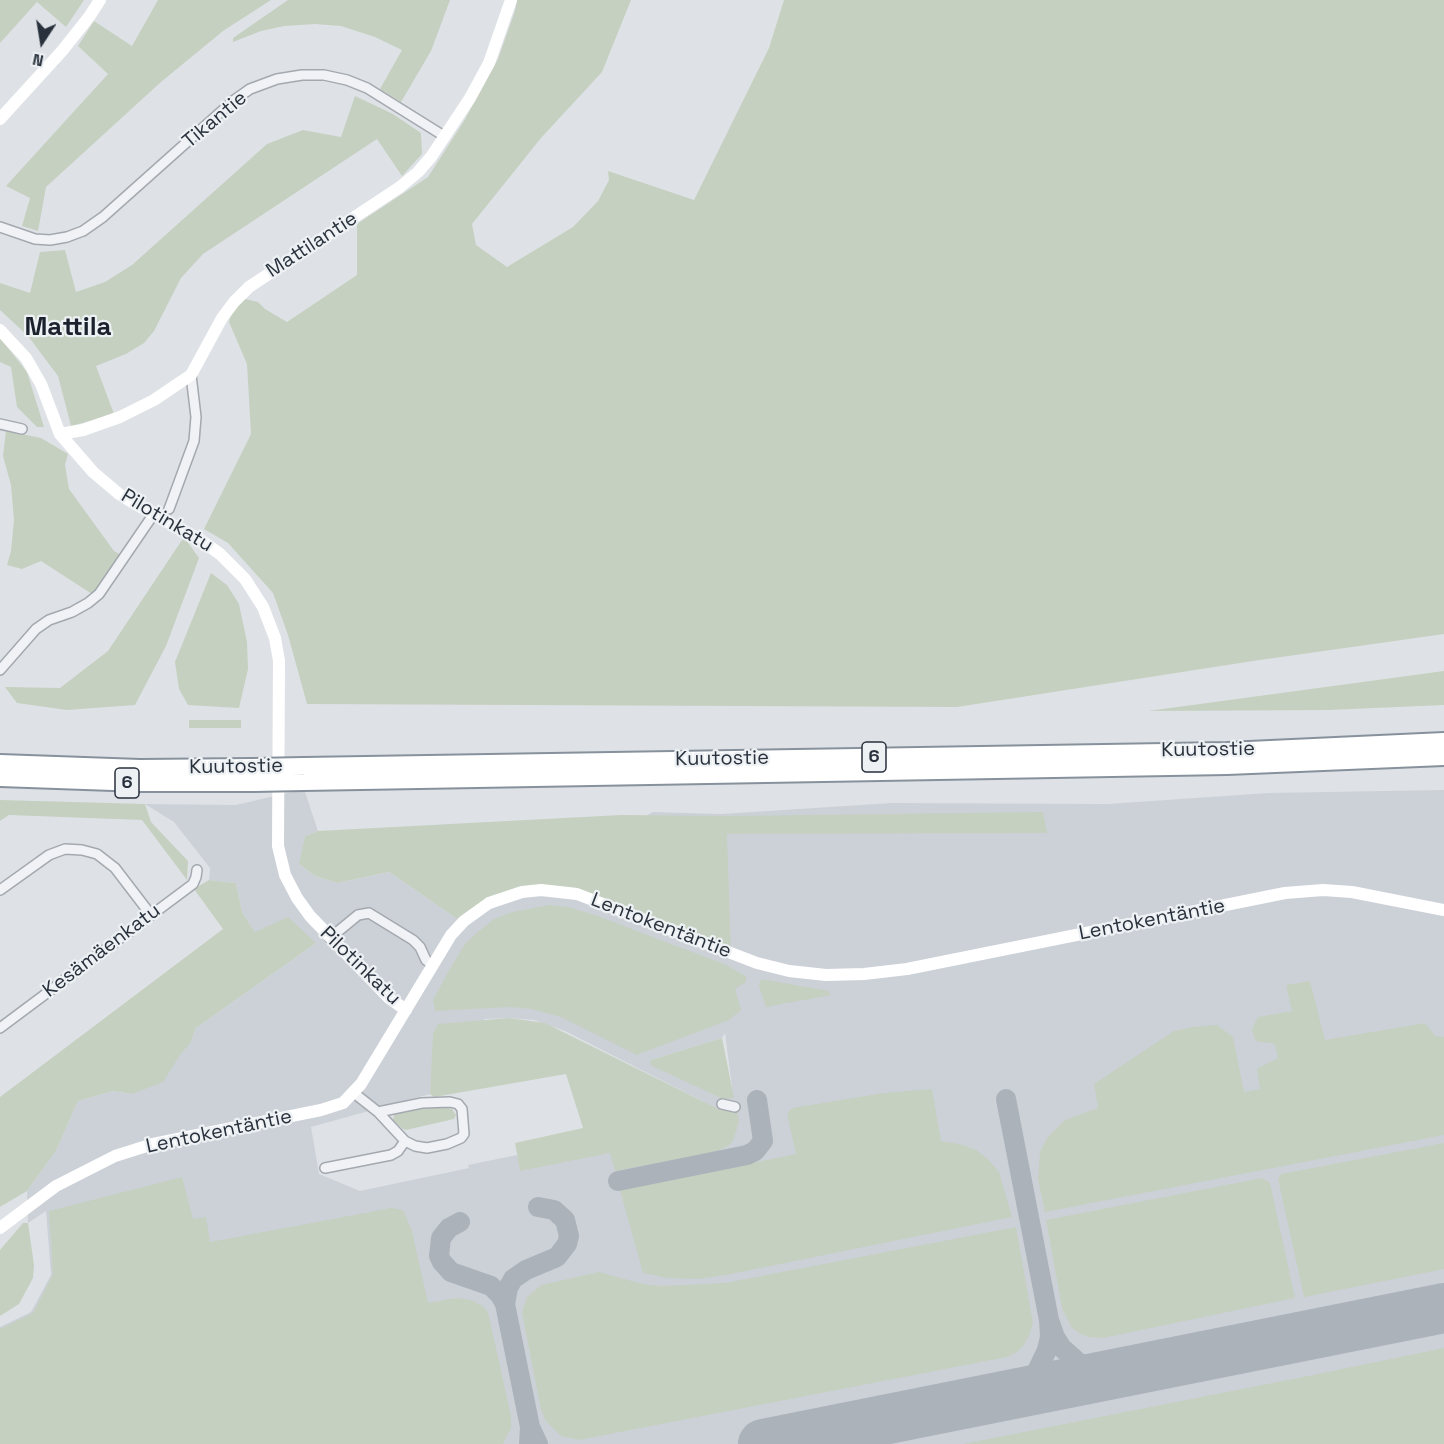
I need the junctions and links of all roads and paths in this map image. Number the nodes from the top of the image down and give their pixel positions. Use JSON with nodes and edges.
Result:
{"nodes":[{"id":1,"x":100,"y":0,"type":"edge"},
{"id":2,"x":511,"y":0,"type":"edge"},
{"id":3,"x":0,"y":119,"type":"edge"},
{"id":4,"x":444,"y":136,"type":"junction"},
{"id":5,"x":0,"y":227,"type":"edge"},
{"id":6,"x":0,"y":330,"type":"edge"},
{"id":7,"x":191,"y":375,"type":"junction"},
{"id":8,"x":0,"y":424,"type":"edge"},
{"id":9,"x":22,"y":429,"type":"dead end"},
{"id":10,"x":60,"y":434,"type":"junction"},
{"id":11,"x":169,"y":509,"type":"dead end"},
{"id":12,"x":153,"y":515,"type":"junction"},
{"id":13,"x":0,"y":670,"type":"edge"},
{"id":14,"x":1444,"y":741,"type":"edge"},
{"id":15,"x":1444,"y":757,"type":"edge"},
{"id":16,"x":0,"y":763,"type":"edge"},
{"id":17,"x":304,"y":774,"type":"junction"},
{"id":18,"x":254,"y":775,"type":"junction"},
{"id":19,"x":0,"y":778,"type":"edge"},
{"id":20,"x":197,"y":870,"type":"dead end"},
{"id":21,"x":0,"y":890,"type":"edge"},
{"id":22,"x":1444,"y":910,"type":"edge"},
{"id":23,"x":151,"y":915,"type":"junction"},
{"id":24,"x":330,"y":938,"type":"junction"},
{"id":25,"x":432,"y":966,"type":"junction"},
{"id":26,"x":406,"y":1010,"type":"junction"},
{"id":27,"x":0,"y":1028,"type":"edge"},
{"id":28,"x":354,"y":1093,"type":"junction"},
{"id":29,"x":722,"y":1104,"type":"dead end"},
{"id":30,"x":735,"y":1107,"type":"dead end"},
{"id":31,"x":378,"y":1112,"type":"junction"},
{"id":32,"x":405,"y":1141,"type":"junction"},
{"id":33,"x":325,"y":1168,"type":"dead end"},
{"id":34,"x":0,"y":1228,"type":"edge"}],
"edges":[{"from":1,"to":3,"type":"street"},
{"from":2,"to":4,"type":"street","name":"Mattilantie"},
{"from":4,"to":5,"type":"street","name":"Tikantie"},
{"from":4,"to":7,"type":"street","name":"Mattilantie"},
{"from":6,"to":10,"type":"street","name":"Pilotinkatu"},
{"from":7,"to":10,"type":"street","name":"Mattilantie"},
{"from":7,"to":11,"type":"street"},
{"from":8,"to":9,"type":"street"},
{"from":10,"to":12,"type":"street","name":"Pilotinkatu"},
{"from":12,"to":13,"type":"street"},
{"from":12,"to":24,"type":"street","name":"Pilotinkatu"},
{"from":14,"to":17,"type":"highway","name":"Kuutostie","number":"6"},
{"from":15,"to":17,"type":"highway","name":"Kuutostie","number":"6"},
{"from":16,"to":18,"type":"highway","name":"Kuutostie","number":"6"},
{"from":17,"to":18,"type":"highway","name":"Kuutostie","number":"6","bridge":true},
{"from":18,"to":19,"type":"highway","name":"Kuutostie","number":"6"},
{"from":20,"to":23,"type":"street","name":"Kesämäenkatu"},
{"from":21,"to":23,"type":"street"},
{"from":22,"to":25,"type":"street","name":"Lentokentäntie"},
{"from":23,"to":27,"type":"street","name":"Kesämäenkatu"},
{"from":24,"to":25,"type":"street"},
{"from":24,"to":26,"type":"street","name":"Pilotinkatu"},
{"from":25,"to":26,"type":"street","name":"Lentokentäntie"},
{"from":26,"to":28,"type":"street","name":"Lentokentäntie"},
{"from":28,"to":31,"type":"street"},
{"from":28,"to":34,"type":"street","name":"Lentokentäntie"},
{"from":29,"to":30,"type":"street"},
{"from":31,"to":32,"type":"street"},
{"from":31,"to":32,"type":"street"},
{"from":32,"to":33,"type":"street"}]}
